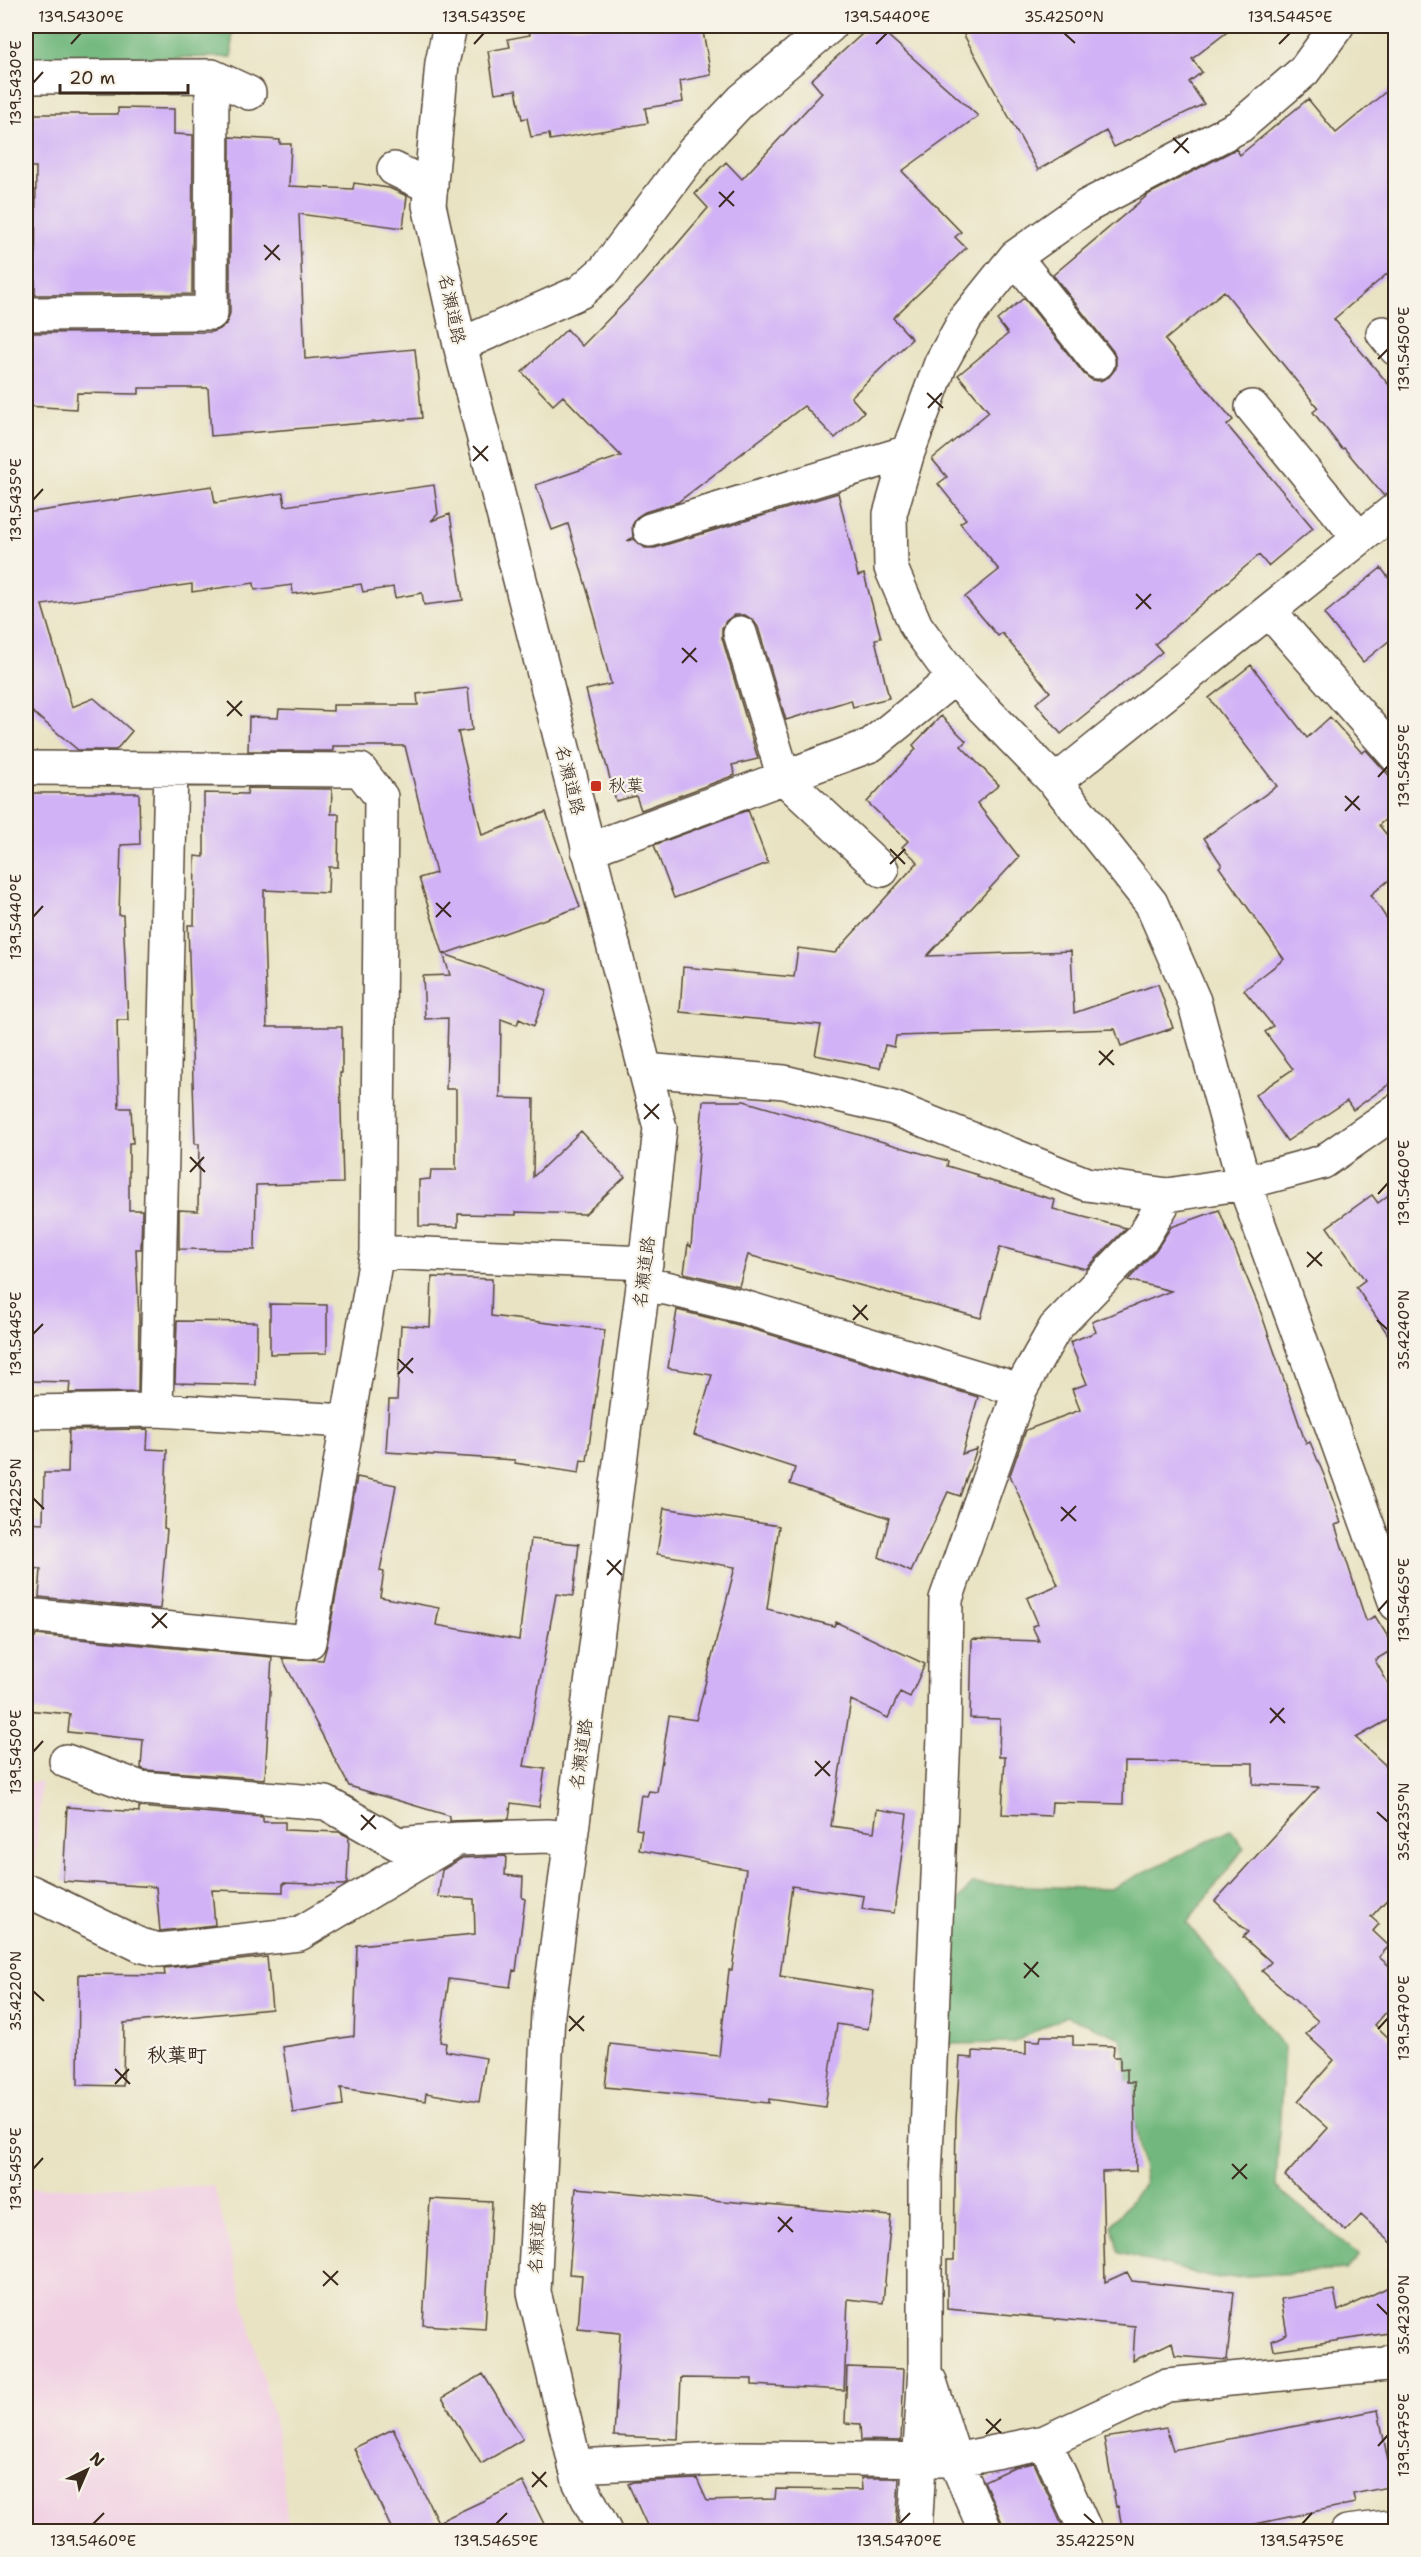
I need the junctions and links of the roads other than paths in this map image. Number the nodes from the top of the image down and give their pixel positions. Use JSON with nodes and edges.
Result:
{"nodes":[{"id":1,"x":450,"y":26,"type":"edge"},
{"id":2,"x":830,"y":26,"type":"edge"},
{"id":3,"x":1337,"y":26,"type":"edge"},
{"id":4,"x":212,"y":76,"type":"junction"},
{"id":5,"x":26,"y":77,"type":"edge"},
{"id":6,"x":249,"y":93,"type":"dead end"},
{"id":7,"x":394,"y":168,"type":"dead end"},
{"id":8,"x":431,"y":187,"type":"junction"},
{"id":9,"x":1015,"y":257,"type":"junction"},
{"id":10,"x":26,"y":314,"type":"edge"},
{"id":11,"x":460,"y":345,"type":"junction"},
{"id":12,"x":1098,"y":362,"type":"dead end"},
{"id":13,"x":1252,"y":406,"type":"dead end"},
{"id":14,"x":908,"y":452,"type":"junction"},
{"id":15,"x":1395,"y":509,"type":"edge"},
{"id":16,"x":650,"y":530,"type":"dead end"},
{"id":17,"x":1359,"y":538,"type":"junction"},
{"id":18,"x":1269,"y":610,"type":"junction"},
{"id":19,"x":740,"y":633,"type":"dead end"},
{"id":20,"x":954,"y":678,"type":"junction"},
{"id":21,"x":1395,"y":756,"type":"edge"},
{"id":22,"x":26,"y":768,"type":"edge"},
{"id":23,"x":171,"y":769,"type":"junction"},
{"id":24,"x":784,"y":778,"type":"junction"},
{"id":25,"x":1054,"y":782,"type":"junction"},
{"id":26,"x":588,"y":850,"type":"junction"},
{"id":27,"x":882,"y":870,"type":"dead end"},
{"id":28,"x":645,"y":1070,"type":"junction"},
{"id":29,"x":1395,"y":1111,"type":"edge"},
{"id":30,"x":1244,"y":1183,"type":"junction"},
{"id":31,"x":1168,"y":1195,"type":"junction"},
{"id":32,"x":377,"y":1252,"type":"junction"},
{"id":33,"x":644,"y":1275,"type":"junction"},
{"id":34,"x":1020,"y":1390,"type":"junction"},
{"id":35,"x":156,"y":1410,"type":"junction"},
{"id":36,"x":26,"y":1412,"type":"edge"},
{"id":37,"x":348,"y":1421,"type":"junction"},
{"id":38,"x":1393,"y":1589,"type":"edge"},
{"id":39,"x":26,"y":1615,"type":"edge"},
{"id":40,"x":66,"y":1761,"type":"dead end"},
{"id":41,"x":570,"y":1838,"type":"junction"},
{"id":42,"x":458,"y":1839,"type":"junction"},
{"id":43,"x":31,"y":1892,"type":"dead end"},
{"id":44,"x":1395,"y":2360,"type":"edge"},
{"id":45,"x":926,"y":2368,"type":"junction"},
{"id":46,"x":1045,"y":2442,"type":"junction"},
{"id":47,"x":918,"y":2459,"type":"junction"},
{"id":48,"x":955,"y":2460,"type":"junction"},
{"id":49,"x":575,"y":2466,"type":"junction"},
{"id":50,"x":1395,"y":2526,"type":"edge"},
{"id":51,"x":605,"y":2532,"type":"edge"},
{"id":52,"x":915,"y":2532,"type":"edge"},
{"id":53,"x":986,"y":2532,"type":"edge"},
{"id":54,"x":1086,"y":2532,"type":"edge"},
{"id":55,"x":1347,"y":2532,"type":"edge"}],
"edges":[{"from":1,"to":8,"type":"street","name":"名瀬道路"},
{"from":2,"to":11,"type":"street"},
{"from":3,"to":9,"type":"street"},
{"from":4,"to":5,"type":"street"},
{"from":4,"to":6,"type":"street"},
{"from":4,"to":10,"type":"street"},
{"from":7,"to":8,"type":"street"},
{"from":8,"to":11,"type":"street","name":"名瀬道路"},
{"from":9,"to":12,"type":"street"},
{"from":9,"to":14,"type":"street"},
{"from":11,"to":26,"type":"street","name":"名瀬道路"},
{"from":13,"to":17,"type":"street"},
{"from":14,"to":16,"type":"street"},
{"from":14,"to":20,"type":"street"},
{"from":15,"to":17,"type":"street"},
{"from":17,"to":18,"type":"street"},
{"from":18,"to":21,"type":"street"},
{"from":18,"to":25,"type":"street"},
{"from":19,"to":24,"type":"street"},
{"from":20,"to":24,"type":"street"},
{"from":20,"to":25,"type":"street"},
{"from":22,"to":23,"type":"street"},
{"from":23,"to":32,"type":"street"},
{"from":23,"to":35,"type":"street"},
{"from":24,"to":26,"type":"street"},
{"from":24,"to":27,"type":"street"},
{"from":25,"to":30,"type":"street"},
{"from":26,"to":28,"type":"street","name":"名瀬道路"},
{"from":28,"to":31,"type":"street"},
{"from":28,"to":33,"type":"street","name":"名瀬道路"},
{"from":29,"to":30,"type":"street"},
{"from":30,"to":31,"type":"street"},
{"from":30,"to":38,"type":"street"},
{"from":31,"to":34,"type":"street"},
{"from":32,"to":33,"type":"street"},
{"from":32,"to":37,"type":"street"},
{"from":33,"to":34,"type":"street"},
{"from":33,"to":41,"type":"street","name":"名瀬道路"},
{"from":34,"to":45,"type":"street"},
{"from":35,"to":36,"type":"street"},
{"from":35,"to":37,"type":"street"},
{"from":37,"to":39,"type":"street"},
{"from":40,"to":42,"type":"street"},
{"from":41,"to":42,"type":"street"},
{"from":41,"to":49,"type":"street","name":"名瀬道路"},
{"from":42,"to":43,"type":"street"},
{"from":44,"to":46,"type":"street"},
{"from":45,"to":47,"type":"street"},
{"from":45,"to":48,"type":"street"},
{"from":46,"to":48,"type":"street"},
{"from":46,"to":54,"type":"street"},
{"from":47,"to":48,"type":"street"},
{"from":47,"to":49,"type":"street"},
{"from":47,"to":52,"type":"street"},
{"from":48,"to":53,"type":"street"},
{"from":49,"to":51,"type":"street","name":"名瀬道路"},
{"from":50,"to":55,"type":"street"}]}
